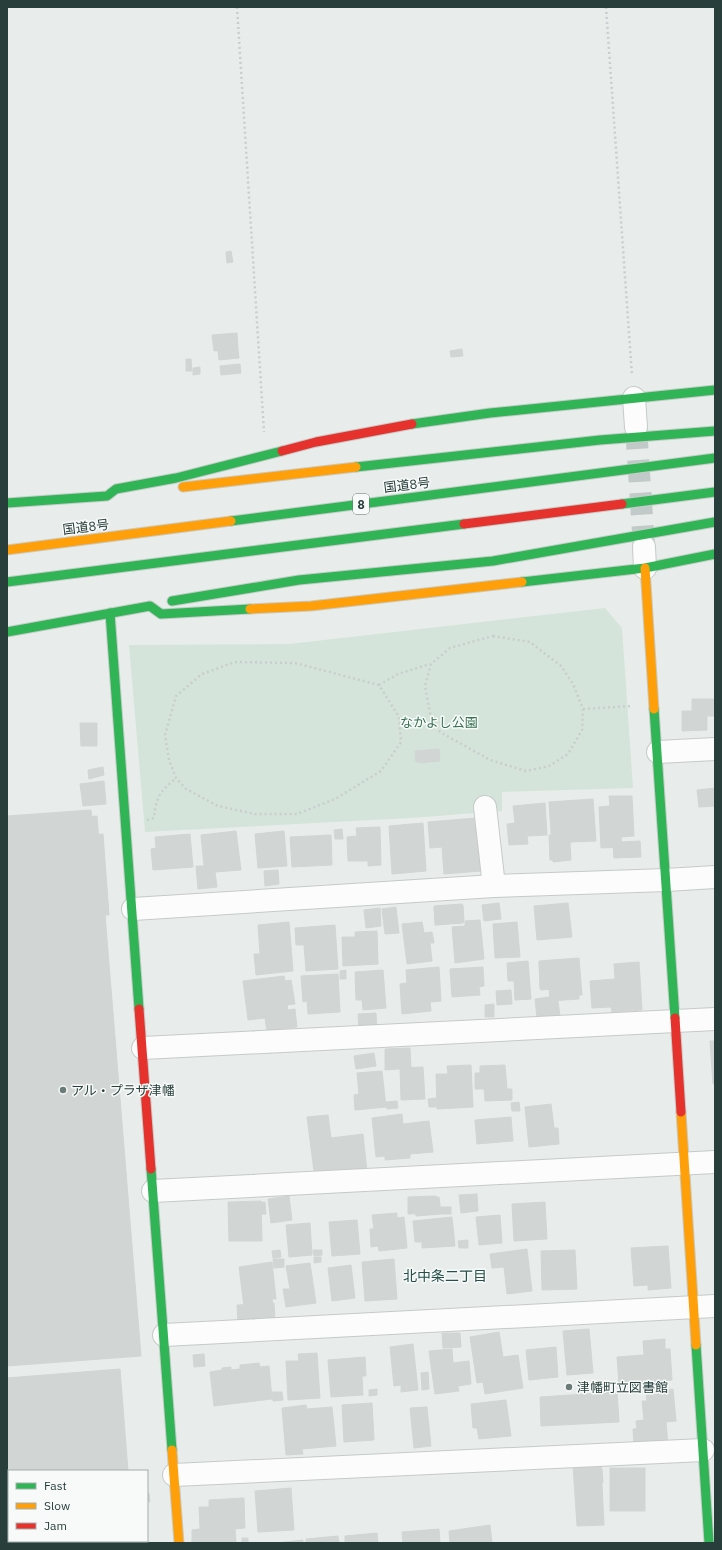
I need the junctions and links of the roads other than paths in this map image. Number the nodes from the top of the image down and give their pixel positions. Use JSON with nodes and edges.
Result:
{"nodes":[{"id":1,"x":715,"y":390,"type":"edge"},
{"id":2,"x":634,"y":398,"type":"junction"},
{"id":3,"x":636,"y":427,"type":"tunnel mouth"},
{"id":4,"x":715,"y":431,"type":"edge"},
{"id":5,"x":715,"y":458,"type":"edge"},
{"id":6,"x":715,"y":492,"type":"edge"},
{"id":7,"x":107,"y":496,"type":"junction"},
{"id":8,"x":7,"y":503,"type":"edge"},
{"id":9,"x":715,"y":522,"type":"edge"},
{"id":10,"x":644,"y":547,"type":"tunnel mouth"},
{"id":11,"x":7,"y":550,"type":"edge"},
{"id":12,"x":715,"y":554,"type":"edge"},
{"id":13,"x":645,"y":568,"type":"junction"},
{"id":14,"x":7,"y":582,"type":"edge"},
{"id":15,"x":150,"y":606,"type":"junction"},
{"id":16,"x":110,"y":612,"type":"junction"},
{"id":17,"x":7,"y":632,"type":"edge"},
{"id":18,"x":715,"y":749,"type":"edge"},
{"id":19,"x":658,"y":752,"type":"junction"},
{"id":20,"x":485,"y":807,"type":"dead end"},
{"id":21,"x":715,"y":878,"type":"edge"},
{"id":22,"x":666,"y":880,"type":"junction"},
{"id":23,"x":494,"y":886,"type":"junction"},
{"id":24,"x":133,"y":910,"type":"junction"},
{"id":25,"x":715,"y":1019,"type":"edge"},
{"id":26,"x":675,"y":1021,"type":"junction"},
{"id":27,"x":143,"y":1048,"type":"junction"},
{"id":28,"x":715,"y":1162,"type":"edge"},
{"id":29,"x":685,"y":1164,"type":"junction"},
{"id":30,"x":153,"y":1191,"type":"junction"},
{"id":31,"x":704,"y":1306,"type":"edge"},
{"id":32,"x":164,"y":1335,"type":"junction"},
{"id":33,"x":704,"y":1450,"type":"junction"},
{"id":34,"x":174,"y":1475,"type":"junction"},
{"id":35,"x":179,"y":1543,"type":"edge"},
{"id":36,"x":709,"y":1543,"type":"edge"}],
"edges":[{"from":1,"to":2,"type":"main road"},
{"from":2,"to":3,"type":"street"},
{"from":2,"to":7,"type":"main road"},
{"from":4,"to":7,"type":"main road"},
{"from":5,"to":11,"type":"main road","name":"国道8号","number":"8"},
{"from":6,"to":14,"type":"main road"},
{"from":7,"to":8,"type":"main road"},
{"from":9,"to":15,"type":"main road"},
{"from":10,"to":13,"type":"street"},
{"from":12,"to":13,"type":"main road"},
{"from":13,"to":15,"type":"main road"},
{"from":13,"to":19,"type":"main road"},
{"from":15,"to":16,"type":"main road"},
{"from":16,"to":17,"type":"main road"},
{"from":16,"to":24,"type":"main road"},
{"from":18,"to":19,"type":"street"},
{"from":19,"to":22,"type":"main road"},
{"from":20,"to":23,"type":"street"},
{"from":21,"to":22,"type":"street"},
{"from":22,"to":23,"type":"street"},
{"from":22,"to":26,"type":"main road"},
{"from":23,"to":24,"type":"street"},
{"from":24,"to":27,"type":"main road"},
{"from":25,"to":26,"type":"street"},
{"from":26,"to":27,"type":"street"},
{"from":26,"to":29,"type":"main road"},
{"from":27,"to":30,"type":"main road"},
{"from":28,"to":29,"type":"street"},
{"from":29,"to":30,"type":"street"},
{"from":29,"to":31,"type":"main road"},
{"from":30,"to":32,"type":"main road"},
{"from":31,"to":32,"type":"street"},
{"from":31,"to":33,"type":"main road"},
{"from":32,"to":34,"type":"main road"},
{"from":33,"to":34,"type":"street"},
{"from":33,"to":36,"type":"main road"},
{"from":34,"to":35,"type":"main road"}]}
